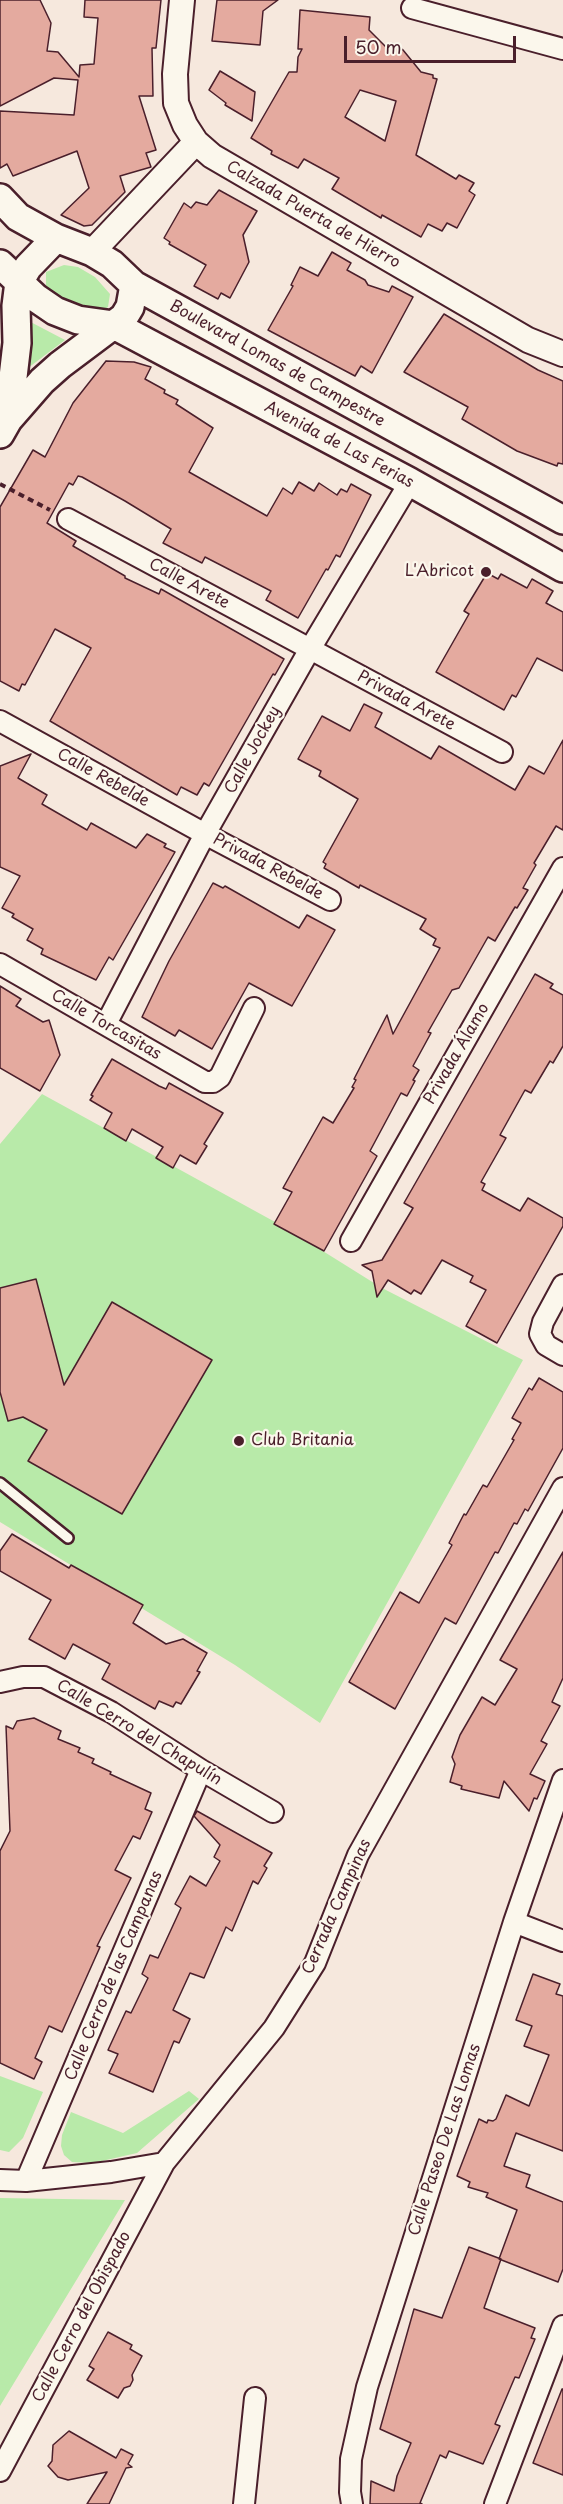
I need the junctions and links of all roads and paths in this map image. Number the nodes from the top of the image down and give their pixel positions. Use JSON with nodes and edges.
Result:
{"nodes":[{"id":1,"x":182,"y":0,"type":"edge"},
{"id":2,"x":412,"y":8,"type":"dead end"},
{"id":3,"x":563,"y":49,"type":"edge"},
{"id":4,"x":196,"y":142,"type":"junction"},
{"id":5,"x":0,"y":198,"type":"edge"},
{"id":6,"x":9,"y":217,"type":"edge"},
{"id":7,"x":56,"y":238,"type":"junction"},
{"id":8,"x":92,"y":252,"type":"junction"},
{"id":9,"x":10,"y":273,"type":"edge"},
{"id":10,"x":134,"y":285,"type":"junction"},
{"id":11,"x":114,"y":325,"type":"junction"},
{"id":12,"x":563,"y":354,"type":"edge"},
{"id":13,"x":4,"y":427,"type":"edge"},
{"id":14,"x":410,"y":482,"type":"junction"},
{"id":15,"x":0,"y":484,"type":"edge"},
{"id":16,"x":69,"y":519,"type":"joint"},
{"id":17,"x":563,"y":520,"type":"edge"},
{"id":18,"x":563,"y":568,"type":"edge"},
{"id":19,"x":310,"y":649,"type":"junction"},
{"id":20,"x":0,"y":721,"type":"edge"},
{"id":21,"x":502,"y":753,"type":"dead end"},
{"id":22,"x":205,"y":834,"type":"junction"},
{"id":23,"x":563,"y":868,"type":"edge"},
{"id":24,"x":330,"y":900,"type":"dead end"},
{"id":25,"x":0,"y":964,"type":"edge"},
{"id":26,"x":254,"y":1008,"type":"dead end"},
{"id":27,"x":106,"y":1024,"type":"junction"},
{"id":28,"x":351,"y":1241,"type":"dead end"},
{"id":29,"x":563,"y":1285,"type":"edge"},
{"id":30,"x":563,"y":1355,"type":"edge"},
{"id":31,"x":0,"y":1483,"type":"edge"},
{"id":32,"x":563,"y":1488,"type":"edge"},
{"id":33,"x":68,"y":1538,"type":"dead end"},
{"id":34,"x":0,"y":1682,"type":"edge"},
{"id":35,"x":201,"y":1770,"type":"junction"},
{"id":36,"x":563,"y":1780,"type":"edge"},
{"id":37,"x":273,"y":1812,"type":"dead end"},
{"id":38,"x":514,"y":1922,"type":"junction"},
{"id":39,"x":563,"y":1941,"type":"edge"},
{"id":40,"x":164,"y":2163,"type":"junction"},
{"id":41,"x":0,"y":2180,"type":"edge"},
{"id":42,"x":26,"y":2181,"type":"junction"},
{"id":43,"x":563,"y":2326,"type":"edge"},
{"id":44,"x":255,"y":2398,"type":"dead end"},
{"id":45,"x":0,"y":2471,"type":"edge"},
{"id":46,"x":244,"y":2504,"type":"edge"},
{"id":47,"x":352,"y":2504,"type":"edge"},
{"id":48,"x":495,"y":2504,"type":"edge"}],
"edges":[{"from":1,"to":4,"type":"street","name":"Calzada Puerta de Hierro"},
{"from":2,"to":3,"type":"street"},
{"from":4,"to":8,"type":"street"},
{"from":4,"to":12,"type":"street","name":"Calzada Puerta de Hierro"},
{"from":5,"to":6,"type":"main road","name":"Boulevard Lomas de Campestre"},
{"from":6,"to":7,"type":"main road","name":"Boulevard Lomas de Campestre"},
{"from":7,"to":8,"type":"main road","name":"Boulevard Lomas de Campestre"},
{"from":7,"to":9,"type":"main road"},
{"from":8,"to":10,"type":"main road","name":"Boulevard Lomas de Campestre"},
{"from":9,"to":11,"type":"main road"},
{"from":9,"to":13,"type":"main road"},
{"from":10,"to":11,"type":"main road"},
{"from":10,"to":17,"type":"main road","name":"Boulevard Lomas de Campestre"},
{"from":11,"to":13,"type":"main road"},
{"from":11,"to":14,"type":"main road","name":"Avenida de Las Ferias"},
{"from":14,"to":18,"type":"main road","name":"Avenida de Las Ferias"},
{"from":14,"to":19,"type":"street","name":"Calle Jockey"},
{"from":15,"to":16,"type":"path"},
{"from":16,"to":19,"type":"street","name":"Calle Arete"},
{"from":19,"to":21,"type":"street","name":"Privada Arete"},
{"from":19,"to":22,"type":"street","name":"Calle Jockey"},
{"from":20,"to":22,"type":"street","name":"Calle Rebelde"},
{"from":22,"to":24,"type":"street","name":"Privada Rebelde"},
{"from":22,"to":27,"type":"street","name":"Calle Jockey"},
{"from":23,"to":28,"type":"street","name":"Privada Álamo"},
{"from":25,"to":27,"type":"street","name":"Calle Torcasitas"},
{"from":26,"to":27,"type":"street","name":"Calle Torcasitas"},
{"from":29,"to":30,"type":"street"},
{"from":31,"to":33,"type":"lane"},
{"from":32,"to":40,"type":"street","name":"Cerrada Campinas"},
{"from":34,"to":35,"type":"street","name":"Calle Cerro del Chapulín"},
{"from":35,"to":37,"type":"street","name":"Calle Cerro del Chapulín"},
{"from":35,"to":42,"type":"street","name":"Calle Cerro de las Campanas"},
{"from":36,"to":38,"type":"street","name":"Calle Paseo De Las Lomas"},
{"from":38,"to":39,"type":"street"},
{"from":38,"to":47,"type":"street","name":"Calle Paseo De Las Lomas"},
{"from":40,"to":42,"type":"street"},
{"from":40,"to":45,"type":"street","name":"Calle Cerro del Obispado"},
{"from":41,"to":42,"type":"street"},
{"from":43,"to":48,"type":"street"},
{"from":44,"to":46,"type":"street"}]}
